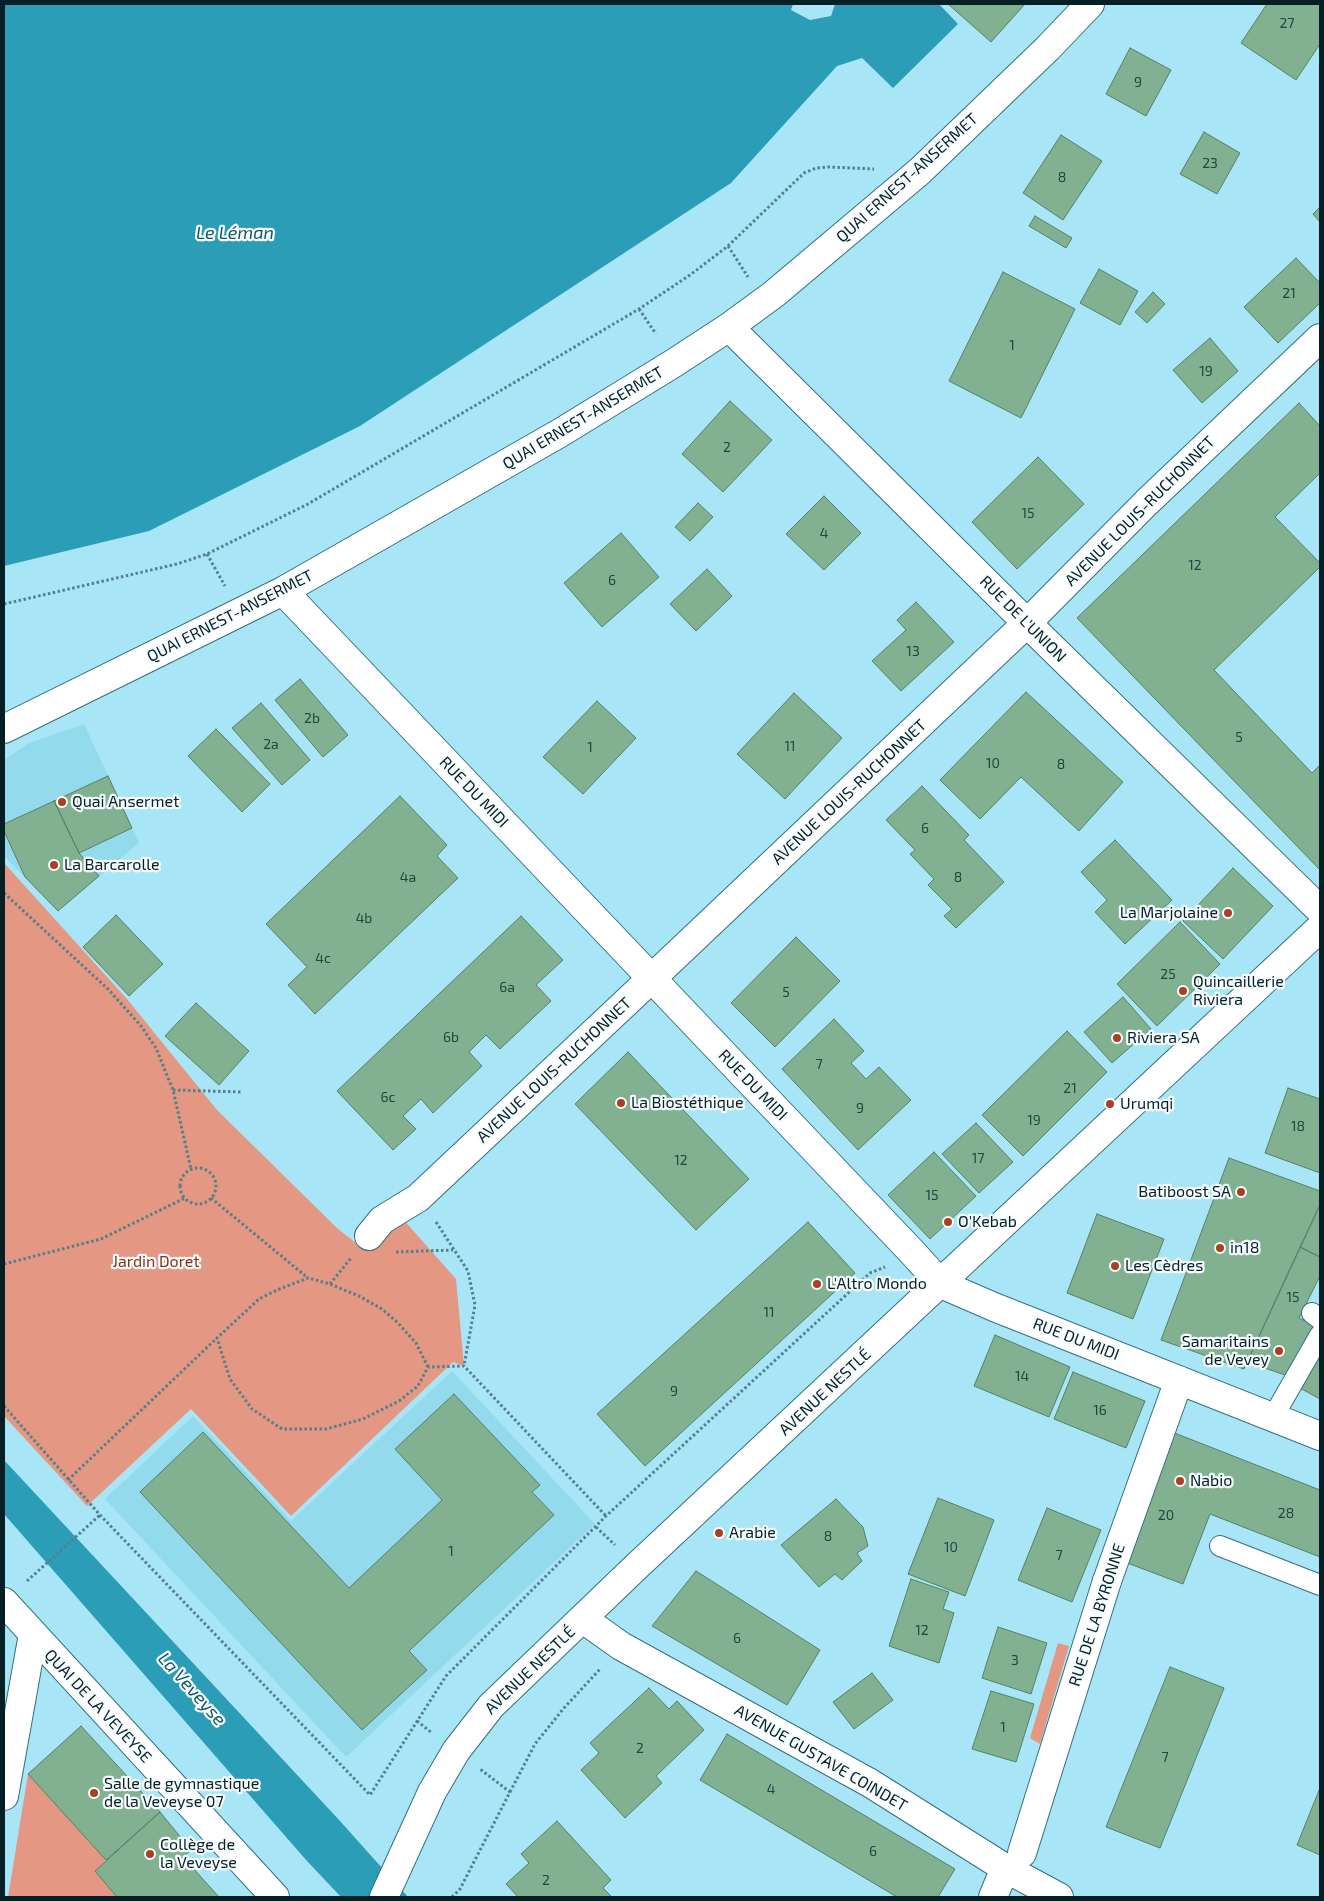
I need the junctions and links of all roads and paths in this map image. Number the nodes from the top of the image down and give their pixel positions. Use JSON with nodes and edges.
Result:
{"nodes":[{"id":1,"x":1090,"y":4,"type":"edge"},
{"id":2,"x":920,"y":171,"type":"junction"},
{"id":3,"x":639,"y":309,"type":"junction"},
{"id":4,"x":729,"y":326,"type":"junction"},
{"id":5,"x":656,"y":334,"type":"dead end"},
{"id":6,"x":1320,"y":338,"type":"edge"},
{"id":7,"x":208,"y":554,"type":"junction"},
{"id":8,"x":225,"y":588,"type":"dead end"},
{"id":9,"x":283,"y":591,"type":"junction"},
{"id":10,"x":4,"y":604,"type":"edge"},
{"id":11,"x":1027,"y":624,"type":"junction"},
{"id":12,"x":4,"y":729,"type":"edge"},
{"id":13,"x":4,"y":893,"type":"edge"},
{"id":14,"x":1320,"y":910,"type":"edge"},
{"id":15,"x":1320,"y":928,"type":"edge"},
{"id":16,"x":652,"y":978,"type":"junction"},
{"id":17,"x":173,"y":1090,"type":"junction"},
{"id":18,"x":242,"y":1092,"type":"dead end"},
{"id":19,"x":191,"y":1169,"type":"junction"},
{"id":20,"x":185,"y":1198,"type":"junction"},
{"id":21,"x":210,"y":1198,"type":"junction"},
{"id":22,"x":418,"y":1198,"type":"junction"},
{"id":23,"x":369,"y":1236,"type":"dead end"},
{"id":24,"x":454,"y":1250,"type":"junction"},
{"id":25,"x":394,"y":1252,"type":"dead end"},
{"id":26,"x":4,"y":1264,"type":"edge"},
{"id":27,"x":887,"y":1266,"type":"dead end"},
{"id":28,"x":308,"y":1278,"type":"junction"},
{"id":29,"x":941,"y":1284,"type":"junction"},
{"id":30,"x":1320,"y":1335,"type":"edge"},
{"id":31,"x":217,"y":1338,"type":"junction"},
{"id":32,"x":464,"y":1366,"type":"junction"},
{"id":33,"x":428,"y":1367,"type":"junction"},
{"id":34,"x":1179,"y":1380,"type":"junction"},
{"id":35,"x":4,"y":1406,"type":"edge"},
{"id":36,"x":1273,"y":1417,"type":"junction"},
{"id":37,"x":1320,"y":1436,"type":"edge"},
{"id":38,"x":68,"y":1480,"type":"junction"},
{"id":39,"x":100,"y":1515,"type":"junction"},
{"id":40,"x":606,"y":1516,"type":"junction"},
{"id":41,"x":596,"y":1527,"type":"junction"},
{"id":42,"x":1220,"y":1546,"type":"dead end"},
{"id":43,"x":621,"y":1551,"type":"dead end"},
{"id":44,"x":28,"y":1580,"type":"dead end"},
{"id":45,"x":1320,"y":1585,"type":"edge"},
{"id":46,"x":4,"y":1602,"type":"edge"},
{"id":47,"x":583,"y":1619,"type":"junction"},
{"id":48,"x":33,"y":1634,"type":"junction"},
{"id":49,"x":603,"y":1666,"type":"dead end"},
{"id":50,"x":474,"y":1766,"type":"dead end"},
{"id":51,"x":510,"y":1792,"type":"junction"},
{"id":52,"x":4,"y":1796,"type":"edge"},
{"id":53,"x":1014,"y":1860,"type":"junction"},
{"id":54,"x":275,"y":1897,"type":"edge"},
{"id":55,"x":384,"y":1897,"type":"edge"},
{"id":56,"x":452,"y":1897,"type":"edge"},
{"id":57,"x":993,"y":1897,"type":"edge"},
{"id":58,"x":1059,"y":1897,"type":"edge"}],
"edges":[{"from":1,"to":2,"type":"street","name":"QUAI ERNEST-ANSERMET"},
{"from":2,"to":3,"type":"path"},
{"from":2,"to":4,"type":"street","name":"QUAI ERNEST-ANSERMET"},
{"from":3,"to":5,"type":"path"},
{"from":3,"to":7,"type":"path"},
{"from":4,"to":9,"type":"street","name":"QUAI ERNEST-ANSERMET"},
{"from":4,"to":11,"type":"street","name":"RUE DE L'UNION"},
{"from":6,"to":11,"type":"street","name":"AVENUE LOUIS-RUCHONNET"},
{"from":7,"to":8,"type":"path"},
{"from":7,"to":10,"type":"path"},
{"from":9,"to":12,"type":"street","name":"QUAI ERNEST-ANSERMET"},
{"from":9,"to":16,"type":"street","name":"RUE DU MIDI"},
{"from":11,"to":14,"type":"street","name":"RUE DE L'UNION"},
{"from":11,"to":16,"type":"street","name":"AVENUE LOUIS-RUCHONNET"},
{"from":13,"to":17,"type":"path"},
{"from":15,"to":29,"type":"street","name":"AVENUE NESTLÉ"},
{"from":16,"to":22,"type":"street","name":"AVENUE LOUIS-RUCHONNET"},
{"from":16,"to":29,"type":"street","name":"RUE DU MIDI"},
{"from":17,"to":18,"type":"path"},
{"from":17,"to":19,"type":"path"},
{"from":19,"to":20,"type":"path"},
{"from":19,"to":21,"type":"path"},
{"from":20,"to":21,"type":"path"},
{"from":20,"to":26,"type":"path"},
{"from":21,"to":28,"type":"path"},
{"from":22,"to":23,"type":"street","name":"AVENUE LOUIS-RUCHONNET"},
{"from":22,"to":24,"type":"path"},
{"from":24,"to":25,"type":"path"},
{"from":24,"to":32,"type":"path"},
{"from":27,"to":40,"type":"path"},
{"from":28,"to":31,"type":"path"},
{"from":28,"to":33,"type":"path"},
{"from":29,"to":34,"type":"street","name":"RUE DU MIDI"},
{"from":29,"to":47,"type":"street","name":"AVENUE NESTLÉ"},
{"from":30,"to":36,"type":"lane"},
{"from":31,"to":33,"type":"path"},
{"from":31,"to":38,"type":"path"},
{"from":32,"to":33,"type":"path"},
{"from":32,"to":40,"type":"path"},
{"from":34,"to":36,"type":"street","name":"RUE DU MIDI"},
{"from":34,"to":53,"type":"street","name":"RUE DE LA BYRONNE"},
{"from":35,"to":38,"type":"path"},
{"from":36,"to":37,"type":"street","name":"RUE DU MIDI"},
{"from":38,"to":39,"type":"path"},
{"from":39,"to":41,"type":"path"},
{"from":39,"to":44,"type":"path"},
{"from":40,"to":41,"type":"path"},
{"from":41,"to":43,"type":"path"},
{"from":42,"to":45,"type":"lane"},
{"from":46,"to":48,"type":"street","name":"QUAI DE LA VEVEYSE"},
{"from":47,"to":53,"type":"street","name":"AVENUE GUSTAVE COINDET"},
{"from":47,"to":55,"type":"street","name":"AVENUE NESTLÉ"},
{"from":48,"to":52,"type":"street"},
{"from":48,"to":54,"type":"street","name":"QUAI DE LA VEVEYSE"},
{"from":49,"to":51,"type":"path"},
{"from":50,"to":51,"type":"path"},
{"from":51,"to":56,"type":"path"},
{"from":53,"to":57,"type":"street","name":"RUE DE LA BYRONNE"},
{"from":53,"to":58,"type":"street","name":"AVENUE GUSTAVE COINDET"}]}
